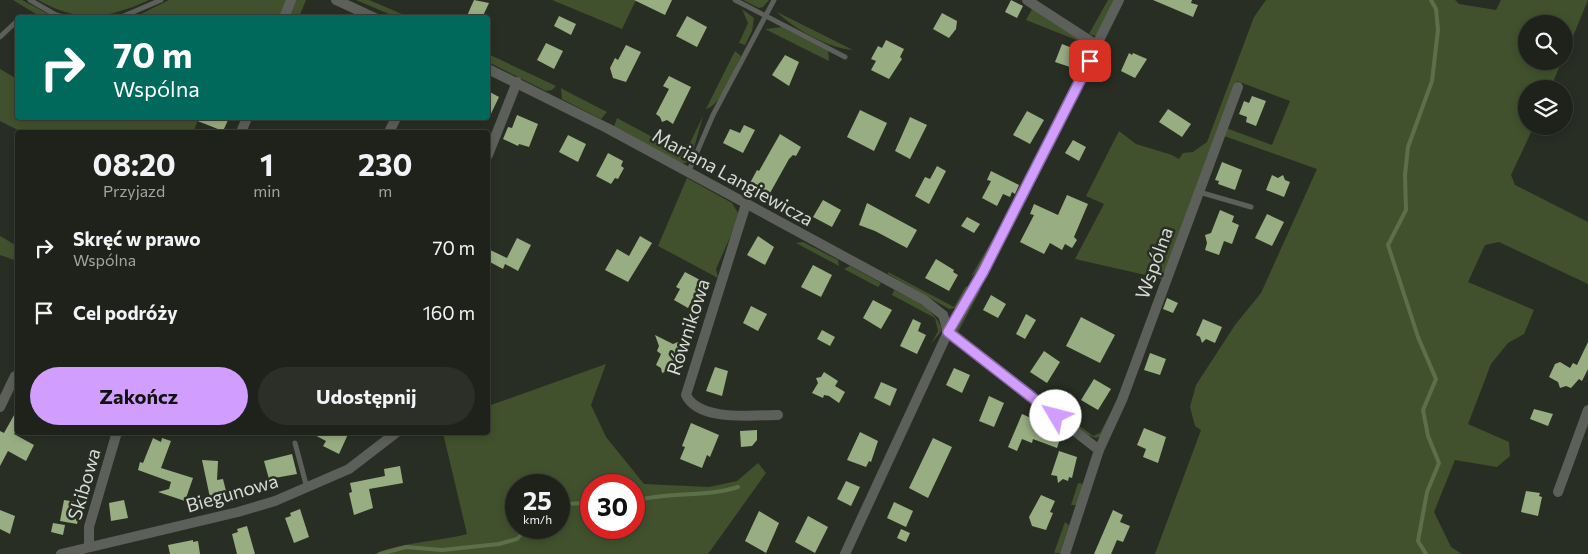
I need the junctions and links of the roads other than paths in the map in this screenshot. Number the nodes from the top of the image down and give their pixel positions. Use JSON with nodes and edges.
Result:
{"nodes":[{"id":1,"x":30,"y":0,"type":"edge"},
{"id":2,"x":161,"y":0,"type":"edge"},
{"id":3,"x":290,"y":0,"type":"edge"},
{"id":4,"x":336,"y":0,"type":"edge"},
{"id":5,"x":735,"y":0,"type":"edge"},
{"id":6,"x":774,"y":0,"type":"edge"},
{"id":7,"x":1027,"y":0,"type":"edge"},
{"id":8,"x":1119,"y":0,"type":"edge"},
{"id":9,"x":59,"y":15,"type":"edge"},
{"id":10,"x":126,"y":15,"type":"edge"},
{"id":11,"x":285,"y":15,"type":"edge"},
{"id":12,"x":368,"y":15,"type":"edge"},
{"id":13,"x":766,"y":16,"type":"junction"},
{"id":14,"x":15,"y":23,"type":"edge"},
{"id":15,"x":0,"y":37,"type":"edge"},
{"id":16,"x":1098,"y":46,"type":"junction"},
{"id":17,"x":845,"y":57,"type":"dead end"},
{"id":18,"x":490,"y":70,"type":"edge"},
{"id":19,"x":517,"y":82,"type":"junction"},
{"id":20,"x":1238,"y":87,"type":"dead end"},
{"id":21,"x":490,"y":149,"type":"edge"},
{"id":22,"x":688,"y":173,"type":"junction"},
{"id":23,"x":1198,"y":192,"type":"junction"},
{"id":24,"x":746,"y":204,"type":"junction"},
{"id":25,"x":1251,"y":207,"type":"dead end"},
{"id":26,"x":948,"y":332,"type":"junction"},
{"id":27,"x":15,"y":376,"type":"dead end"},
{"id":28,"x":0,"y":407,"type":"edge"},
{"id":29,"x":1588,"y":410,"type":"edge"},
{"id":30,"x":778,"y":415,"type":"dead end"},
{"id":31,"x":116,"y":435,"type":"edge"},
{"id":32,"x":393,"y":435,"type":"edge"},
{"id":33,"x":295,"y":443,"type":"dead end"},
{"id":34,"x":1099,"y":450,"type":"junction"},
{"id":35,"x":307,"y":488,"type":"junction"},
{"id":36,"x":1558,"y":492,"type":"dead end"},
{"id":37,"x":89,"y":546,"type":"junction"},
{"id":38,"x":61,"y":554,"type":"edge"},
{"id":39,"x":846,"y":554,"type":"edge"},
{"id":40,"x":1064,"y":554,"type":"edge"}],
"edges":[{"from":1,"to":9,"type":"lane"},
{"from":2,"to":10,"type":"lane"},
{"from":3,"to":11,"type":"street"},
{"from":4,"to":12,"type":"street"},
{"from":5,"to":13,"type":"lane"},
{"from":6,"to":13,"type":"lane"},
{"from":7,"to":16,"type":"street"},
{"from":8,"to":16,"type":"street"},
{"from":13,"to":17,"type":"lane"},
{"from":13,"to":22,"type":"lane"},
{"from":14,"to":15,"type":"lane"},
{"from":16,"to":26,"type":"street"},
{"from":18,"to":19,"type":"street","name":"Mariana Langiewicza"},
{"from":19,"to":21,"type":"street"},
{"from":19,"to":22,"type":"street","name":"Mariana Langiewicza"},
{"from":20,"to":23,"type":"street","name":"Wspólna"},
{"from":22,"to":24,"type":"street","name":"Mariana Langiewicza"},
{"from":23,"to":25,"type":"lane"},
{"from":23,"to":34,"type":"street","name":"Wspólna"},
{"from":24,"to":26,"type":"street","name":"Mariana Langiewicza"},
{"from":24,"to":30,"type":"street","name":"Równikowa"},
{"from":26,"to":34,"type":"street"},
{"from":26,"to":39,"type":"street"},
{"from":27,"to":28,"type":"street"},
{"from":29,"to":36,"type":"street"},
{"from":31,"to":37,"type":"street","name":"Skibowa"},
{"from":32,"to":35,"type":"street","name":"Biegunowa"},
{"from":33,"to":35,"type":"lane"},
{"from":34,"to":40,"type":"street","name":"Wspólna"},
{"from":35,"to":37,"type":"street","name":"Biegunowa"},
{"from":37,"to":38,"type":"street","name":"Biegunowa"}]}
